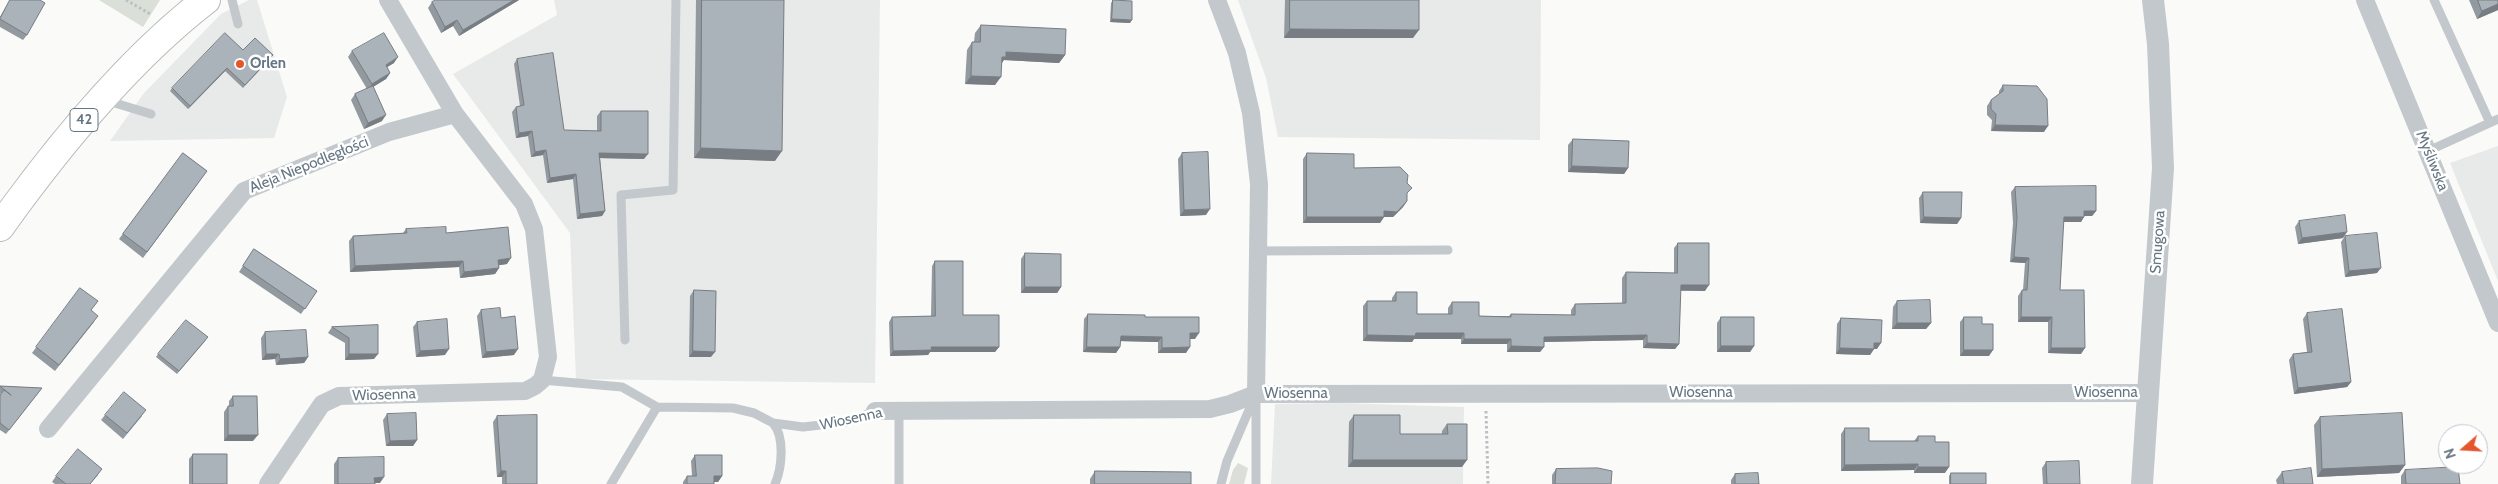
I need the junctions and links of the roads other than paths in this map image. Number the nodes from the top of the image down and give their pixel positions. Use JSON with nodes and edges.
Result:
{"nodes":[{"id":1,"x":206,"y":0,"type":"edge"},
{"id":2,"x":232,"y":0,"type":"edge"},
{"id":3,"x":388,"y":0,"type":"edge"},
{"id":4,"x":676,"y":0,"type":"edge"},
{"id":5,"x":1217,"y":0,"type":"edge"},
{"id":6,"x":2153,"y":0,"type":"edge"},
{"id":7,"x":2365,"y":0,"type":"edge"},
{"id":8,"x":2434,"y":0,"type":"edge"},
{"id":9,"x":173,"y":13,"type":"edge"},
{"id":10,"x":238,"y":24,"type":"dead end"},
{"id":11,"x":103,"y":99,"type":"junction"},
{"id":12,"x":150,"y":114,"type":"dead end"},
{"id":13,"x":455,"y":114,"type":"junction"},
{"id":14,"x":2494,"y":121,"type":"edge"},
{"id":15,"x":2428,"y":151,"type":"junction"},
{"id":16,"x":0,"y":227,"type":"edge"},
{"id":17,"x":1448,"y":250,"type":"dead end"},
{"id":18,"x":1258,"y":251,"type":"junction"},
{"id":19,"x":2498,"y":323,"type":"edge"},
{"id":20,"x":625,"y":340,"type":"dead end"},
{"id":21,"x":542,"y":380,"type":"junction"},
{"id":22,"x":2147,"y":393,"type":"junction"},
{"id":23,"x":1256,"y":394,"type":"junction"},
{"id":24,"x":657,"y":407,"type":"junction"},
{"id":25,"x":875,"y":410,"type":"joint"},
{"id":26,"x":899,"y":410,"type":"junction"},
{"id":27,"x":773,"y":423,"type":"junction"},
{"id":28,"x":48,"y":429,"type":"dead end"},
{"id":29,"x":268,"y":484,"type":"edge"},
{"id":30,"x":611,"y":484,"type":"edge"},
{"id":31,"x":775,"y":484,"type":"edge"},
{"id":32,"x":899,"y":484,"type":"edge"},
{"id":33,"x":1220,"y":484,"type":"edge"},
{"id":34,"x":1256,"y":484,"type":"edge"},
{"id":35,"x":2142,"y":484,"type":"edge"}],
"edges":[{"from":1,"to":9,"type":"main road","number":"42"},
{"from":2,"to":10,"type":"lane"},
{"from":3,"to":13,"type":"street"},
{"from":4,"to":20,"type":"lane"},
{"from":5,"to":18,"type":"street","name":"Wiosenna"},
{"from":6,"to":22,"type":"street","name":"Smugowa"},
{"from":7,"to":15,"type":"street","name":"Myśliwska"},
{"from":8,"to":14,"type":"lane"},
{"from":9,"to":11,"type":"main road","number":"42"},
{"from":11,"to":12,"type":"lane"},
{"from":11,"to":16,"type":"main road","number":"42"},
{"from":13,"to":21,"type":"street"},
{"from":13,"to":28,"type":"street","name":"Aleja Niepodległości"},
{"from":14,"to":15,"type":"lane"},
{"from":15,"to":19,"type":"street","name":"Myśliwska"},
{"from":17,"to":18,"type":"lane"},
{"from":18,"to":23,"type":"street","name":"Wiosenna"},
{"from":21,"to":24,"type":"lane","name":"Wiosenna"},
{"from":21,"to":29,"type":"street","name":"Wiosenna"},
{"from":22,"to":23,"type":"street","name":"Wiosenna"},
{"from":22,"to":35,"type":"street","name":"Smugowa"},
{"from":23,"to":26,"type":"street","name":"Wiosenna"},
{"from":23,"to":33,"type":"lane"},
{"from":23,"to":34,"type":"lane"},
{"from":24,"to":27,"type":"lane","name":"Wiosenna"},
{"from":24,"to":30,"type":"lane"},
{"from":25,"to":26,"type":"street","name":"Wiosenna"},
{"from":25,"to":27,"type":"lane","name":"Wiosenna"},
{"from":26,"to":32,"type":"lane"},
{"from":27,"to":31,"type":"lane"}]}
